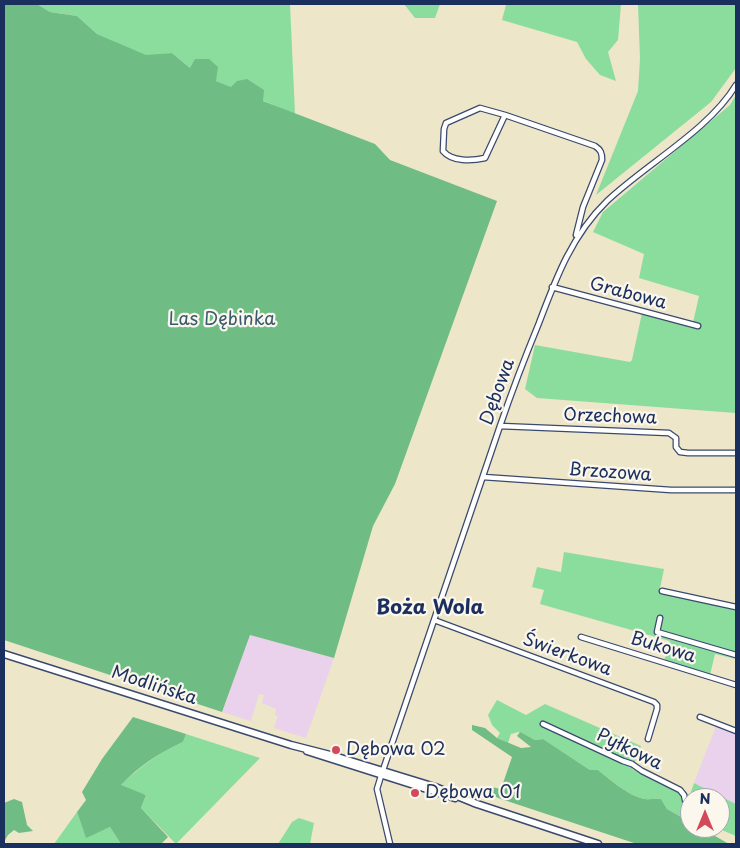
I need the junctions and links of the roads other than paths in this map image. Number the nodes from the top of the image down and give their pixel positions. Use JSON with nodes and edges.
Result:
{"nodes":[{"id":1,"x":736,"y":85,"type":"edge"},
{"id":2,"x":505,"y":115,"type":"junction"},
{"id":3,"x":574,"y":242,"type":"junction"},
{"id":4,"x":552,"y":287,"type":"junction"},
{"id":5,"x":698,"y":326,"type":"dead end"},
{"id":6,"x":500,"y":426,"type":"junction"},
{"id":7,"x":736,"y":453,"type":"edge"},
{"id":8,"x":483,"y":477,"type":"junction"},
{"id":9,"x":736,"y":490,"type":"edge"},
{"id":10,"x":662,"y":591,"type":"dead end"},
{"id":11,"x":736,"y":607,"type":"edge"},
{"id":12,"x":660,"y":618,"type":"dead end"},
{"id":13,"x":434,"y":620,"type":"junction"},
{"id":14,"x":581,"y":637,"type":"dead end"},
{"id":15,"x":4,"y":654,"type":"edge"},
{"id":16,"x":736,"y":655,"type":"edge"},
{"id":17,"x":736,"y":685,"type":"edge"},
{"id":18,"x":700,"y":717,"type":"dead end"},
{"id":19,"x":543,"y":724,"type":"dead end"},
{"id":20,"x":736,"y":731,"type":"edge"},
{"id":21,"x":648,"y":739,"type":"dead end"},
{"id":22,"x":382,"y":773,"type":"junction"},
{"id":23,"x":680,"y":791,"type":"edge"},
{"id":24,"x":390,"y":844,"type":"edge"},
{"id":25,"x":598,"y":844,"type":"edge"}],
"edges":[{"from":1,"to":3,"type":"street","name":"Dębowa"},
{"from":2,"to":2,"type":"street"},
{"from":2,"to":3,"type":"street"},
{"from":3,"to":4,"type":"street","name":"Dębowa"},
{"from":4,"to":5,"type":"street","name":"Grabowa"},
{"from":4,"to":6,"type":"street","name":"Dębowa"},
{"from":6,"to":7,"type":"street","name":"Orzechowa"},
{"from":6,"to":8,"type":"street","name":"Dębowa"},
{"from":8,"to":9,"type":"street","name":"Brzozowa"},
{"from":8,"to":13,"type":"street","name":"Dębowa"},
{"from":10,"to":11,"type":"street"},
{"from":12,"to":16,"type":"street"},
{"from":13,"to":21,"type":"street","name":"Świerkowa"},
{"from":13,"to":22,"type":"street","name":"Dębowa"},
{"from":14,"to":17,"type":"street","name":"Bukowa"},
{"from":15,"to":22,"type":"main road","name":"Modlińska"},
{"from":18,"to":20,"type":"street"},
{"from":19,"to":23,"type":"street","name":"Pyłkowa"},
{"from":22,"to":24,"type":"street","name":"Dębowa"},
{"from":22,"to":25,"type":"main road","name":"Modlińska"}]}
